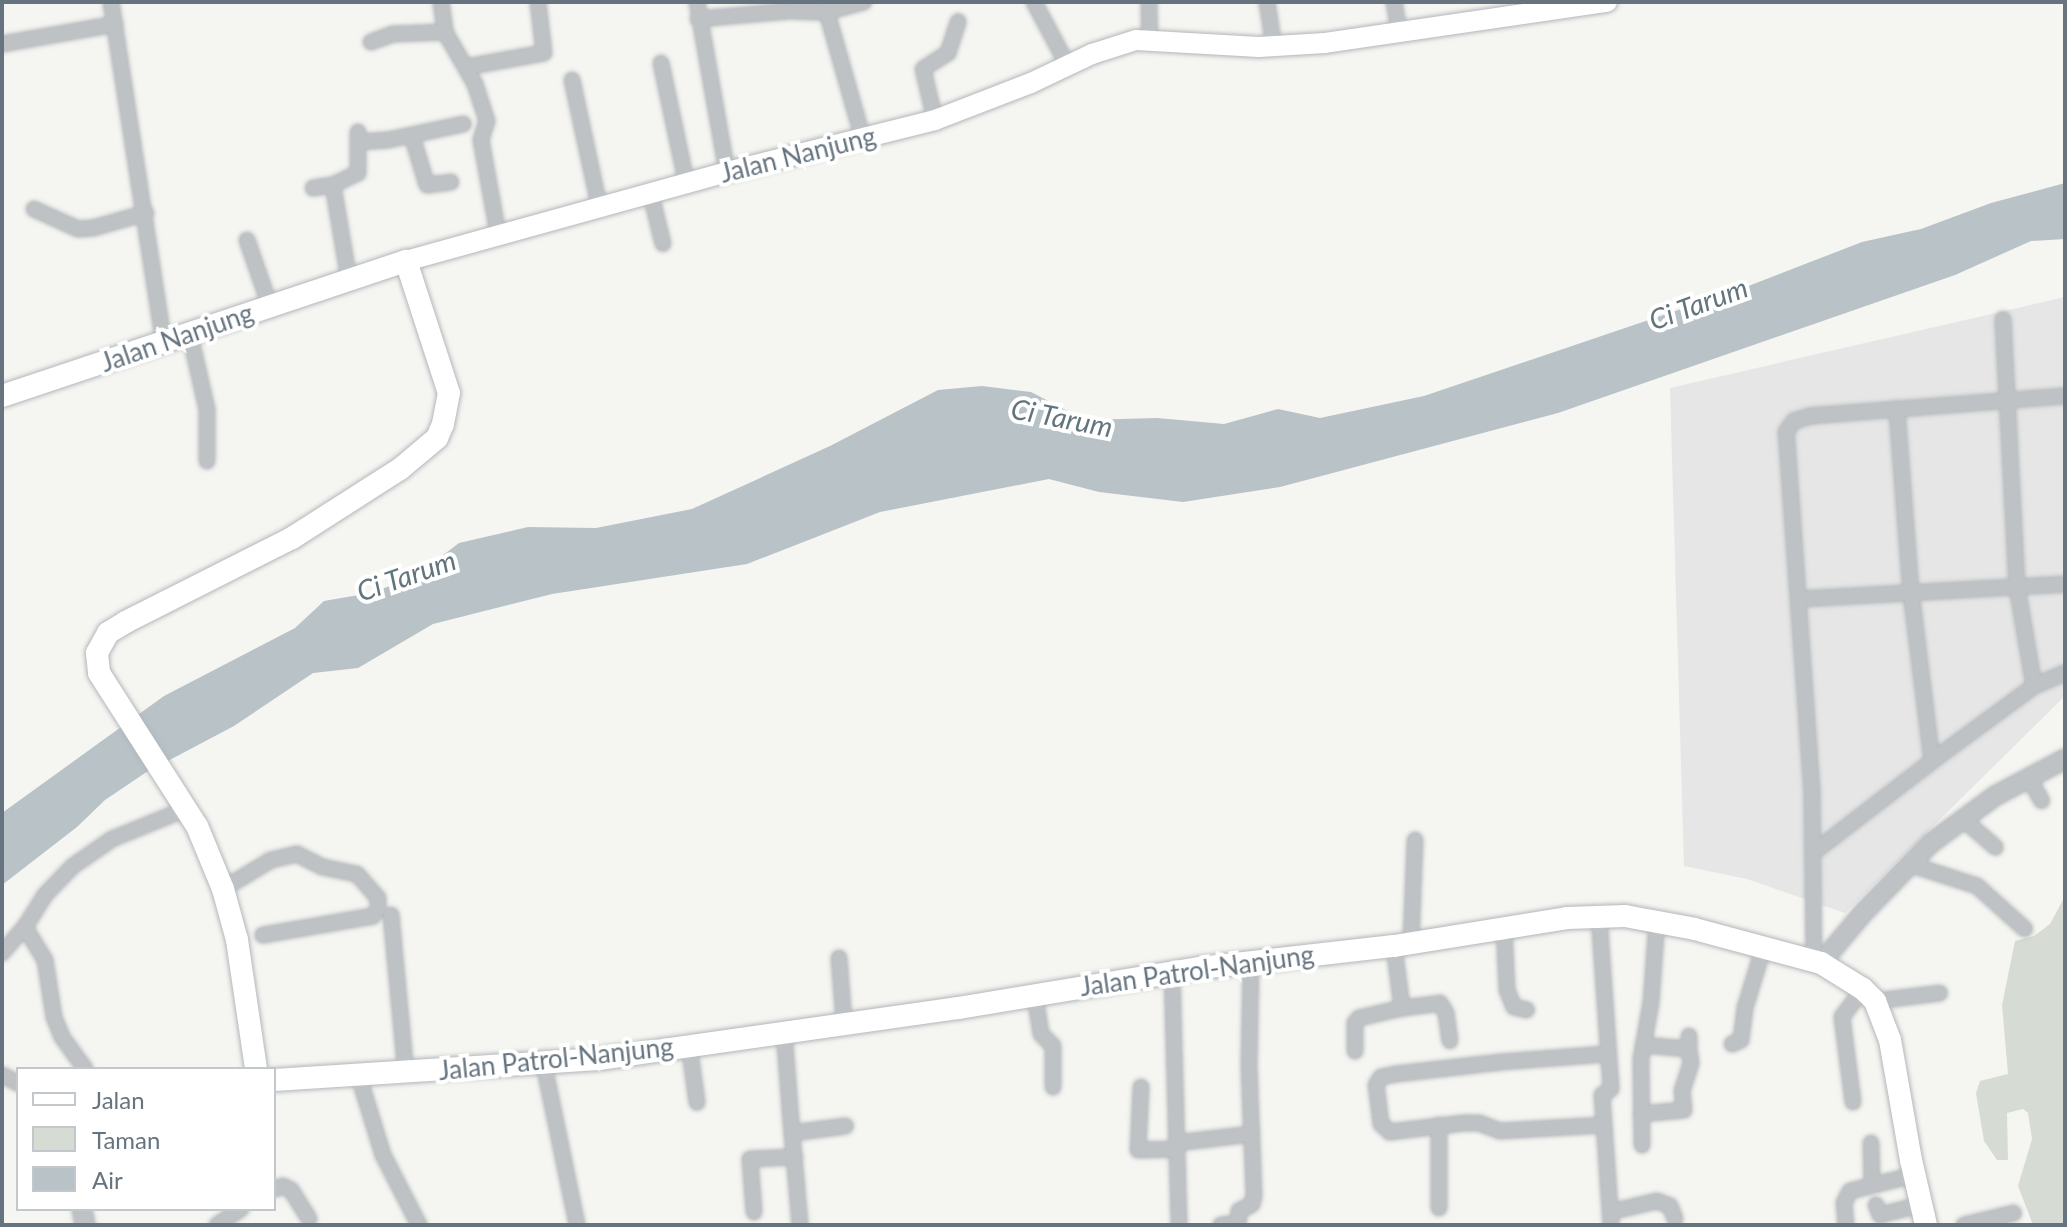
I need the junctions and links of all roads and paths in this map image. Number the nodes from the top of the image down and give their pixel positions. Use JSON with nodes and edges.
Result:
{"nodes":[{"id":1,"x":111,"y":2,"type":"edge"},
{"id":2,"x":441,"y":2,"type":"edge"},
{"id":3,"x":538,"y":2,"type":"edge"},
{"id":4,"x":697,"y":2,"type":"edge"},
{"id":5,"x":864,"y":2,"type":"edge"},
{"id":6,"x":1034,"y":2,"type":"edge"},
{"id":7,"x":1149,"y":2,"type":"edge"},
{"id":8,"x":1267,"y":2,"type":"edge"},
{"id":9,"x":1394,"y":2,"type":"edge"},
{"id":10,"x":1607,"y":2,"type":"edge"},
{"id":11,"x":825,"y":7,"type":"edge"},
{"id":12,"x":1526,"y":8,"type":"edge"},
{"id":13,"x":698,"y":19,"type":"junction"},
{"id":14,"x":958,"y":22,"type":"dead end"},
{"id":15,"x":115,"y":24,"type":"junction"},
{"id":16,"x":1399,"y":31,"type":"junction"},
{"id":17,"x":445,"y":32,"type":"junction"},
{"id":18,"x":1150,"y":41,"type":"junction"},
{"id":19,"x":371,"y":42,"type":"dead end"},
{"id":20,"x":2,"y":44,"type":"edge"},
{"id":21,"x":1274,"y":47,"type":"junction"},
{"id":22,"x":661,"y":63,"type":"dead end"},
{"id":23,"x":1068,"y":66,"type":"junction"},
{"id":24,"x":466,"y":67,"type":"junction"},
{"id":25,"x":572,"y":80,"type":"dead end"},
{"id":26,"x":935,"y":120,"type":"junction"},
{"id":27,"x":463,"y":124,"type":"dead end"},
{"id":28,"x":412,"y":136,"type":"junction"},
{"id":29,"x":863,"y":139,"type":"junction"},
{"id":30,"x":727,"y":172,"type":"junction"},
{"id":31,"x":451,"y":182,"type":"dead end"},
{"id":32,"x":333,"y":185,"type":"junction"},
{"id":33,"x":687,"y":185,"type":"junction"},
{"id":34,"x":313,"y":188,"type":"dead end"},
{"id":35,"x":651,"y":195,"type":"junction"},
{"id":36,"x":34,"y":209,"type":"dead end"},
{"id":37,"x":600,"y":210,"type":"junction"},
{"id":38,"x":146,"y":213,"type":"junction"},
{"id":39,"x":498,"y":234,"type":"junction"},
{"id":40,"x":247,"y":240,"type":"dead end"},
{"id":41,"x":663,"y":244,"type":"dead end"},
{"id":42,"x":406,"y":261,"type":"junction"},
{"id":43,"x":349,"y":280,"type":"junction"},
{"id":44,"x":270,"y":306,"type":"junction"},
{"id":45,"x":2003,"y":319,"type":"dead end"},
{"id":46,"x":190,"y":335,"type":"junction"},
{"id":47,"x":164,"y":343,"type":"junction"},
{"id":48,"x":2,"y":396,"type":"edge"},
{"id":49,"x":2065,"y":396,"type":"edge"},
{"id":50,"x":2007,"y":401,"type":"junction"},
{"id":51,"x":1897,"y":409,"type":"junction"},
{"id":52,"x":207,"y":461,"type":"dead end"},
{"id":53,"x":2065,"y":584,"type":"edge"},
{"id":54,"x":2017,"y":587,"type":"junction"},
{"id":55,"x":1911,"y":593,"type":"junction"},
{"id":56,"x":1798,"y":599,"type":"junction"},
{"id":57,"x":2065,"y":673,"type":"edge"},
{"id":58,"x":2034,"y":686,"type":"junction"},
{"id":59,"x":2065,"y":759,"type":"edge"},
{"id":60,"x":1932,"y":761,"type":"junction"},
{"id":61,"x":2029,"y":778,"type":"junction"},
{"id":62,"x":2042,"y":801,"type":"dead end"},
{"id":63,"x":182,"y":806,"type":"junction"},
{"id":64,"x":1963,"y":819,"type":"junction"},
{"id":65,"x":1415,"y":840,"type":"dead end"},
{"id":66,"x":1995,"y":847,"type":"dead end"},
{"id":67,"x":1814,"y":852,"type":"junction"},
{"id":68,"x":1912,"y":865,"type":"junction"},
{"id":69,"x":223,"y":889,"type":"junction"},
{"id":70,"x":391,"y":915,"type":"dead end"},
{"id":71,"x":1599,"y":916,"type":"junction"},
{"id":72,"x":1657,"y":921,"type":"junction"},
{"id":73,"x":25,"y":927,"type":"junction"},
{"id":74,"x":1504,"y":928,"type":"junction"},
{"id":75,"x":2025,"y":929,"type":"dead end"},
{"id":76,"x":263,"y":935,"type":"dead end"},
{"id":77,"x":1402,"y":944,"type":"junction"},
{"id":78,"x":1764,"y":946,"type":"junction"},
{"id":79,"x":2,"y":953,"type":"edge"},
{"id":80,"x":839,"y":958,"type":"dead end"},
{"id":81,"x":1251,"y":962,"type":"junction"},
{"id":82,"x":1818,"y":962,"type":"junction"},
{"id":83,"x":1172,"y":973,"type":"junction"},
{"id":84,"x":1940,"y":993,"type":"dead end"},
{"id":85,"x":1869,"y":995,"type":"junction"},
{"id":86,"x":1035,"y":996,"type":"junction"},
{"id":87,"x":1402,"y":1008,"type":"junction"},
{"id":88,"x":1527,"y":1010,"type":"dead end"},
{"id":89,"x":844,"y":1022,"type":"junction"},
{"id":90,"x":784,"y":1032,"type":"junction"},
{"id":91,"x":1450,"y":1041,"type":"dead end"},
{"id":92,"x":1732,"y":1044,"type":"dead end"},
{"id":93,"x":689,"y":1045,"type":"junction"},
{"id":94,"x":1643,"y":1045,"type":"junction"},
{"id":95,"x":1355,"y":1051,"type":"dead end"},
{"id":96,"x":1607,"y":1054,"type":"junction"},
{"id":97,"x":544,"y":1065,"type":"junction"},
{"id":98,"x":82,"y":1067,"type":"edge"},
{"id":99,"x":256,"y":1067,"type":"edge"},
{"id":100,"x":406,"y":1074,"type":"junction"},
{"id":101,"x":359,"y":1077,"type":"junction"},
{"id":102,"x":276,"y":1080,"type":"edge"},
{"id":103,"x":1053,"y":1087,"type":"dead end"},
{"id":104,"x":1141,"y":1087,"type":"dead end"},
{"id":105,"x":697,"y":1102,"type":"dead end"},
{"id":106,"x":1853,"y":1102,"type":"dead end"},
{"id":107,"x":1641,"y":1114,"type":"junction"},
{"id":108,"x":1439,"y":1125,"type":"junction"},
{"id":109,"x":1604,"y":1125,"type":"junction"},
{"id":110,"x":846,"y":1126,"type":"dead end"},
{"id":111,"x":792,"y":1133,"type":"junction"},
{"id":112,"x":1251,"y":1134,"type":"junction"},
{"id":113,"x":1871,"y":1143,"type":"dead end"},
{"id":114,"x":1642,"y":1145,"type":"dead end"},
{"id":115,"x":1176,"y":1146,"type":"junction"},
{"id":116,"x":795,"y":1157,"type":"junction"},
{"id":117,"x":1914,"y":1175,"type":"junction"},
{"id":118,"x":1872,"y":1183,"type":"junction"},
{"id":119,"x":276,"y":1188,"type":"edge"},
{"id":120,"x":1876,"y":1205,"type":"dead end"},
{"id":121,"x":1439,"y":1208,"type":"dead end"},
{"id":122,"x":238,"y":1211,"type":"edge"},
{"id":123,"x":754,"y":1212,"type":"dead end"},
{"id":124,"x":2014,"y":1213,"type":"dead end"},
{"id":125,"x":1923,"y":1215,"type":"edge"},
{"id":126,"x":309,"y":1219,"type":"dead end"},
{"id":127,"x":1610,"y":1219,"type":"edge"},
{"id":128,"x":1675,"y":1219,"type":"dead end"},
{"id":129,"x":1238,"y":1224,"type":"edge"},
{"id":130,"x":217,"y":1225,"type":"edge"},
{"id":131,"x":419,"y":1225,"type":"edge"},
{"id":132,"x":577,"y":1225,"type":"edge"},
{"id":133,"x":800,"y":1225,"type":"edge"},
{"id":134,"x":1179,"y":1225,"type":"edge"},
{"id":135,"x":1221,"y":1225,"type":"edge"},
{"id":136,"x":1846,"y":1225,"type":"edge"},
{"id":137,"x":1964,"y":1225,"type":"edge"}],
"edges":[{"from":1,"to":15,"type":"street"},
{"from":2,"to":17,"type":"street"},
{"from":3,"to":24,"type":"street"},
{"from":4,"to":13,"type":"street"},
{"from":5,"to":11,"type":"street"},
{"from":6,"to":23,"type":"street"},
{"from":7,"to":18,"type":"street"},
{"from":8,"to":21,"type":"street"},
{"from":9,"to":16,"type":"street"},
{"from":10,"to":12,"type":"main road","name":"Jalan Nanjung"},
{"from":11,"to":13,"type":"street"},
{"from":11,"to":29,"type":"street"},
{"from":12,"to":16,"type":"main road","name":"Jalan Nanjung"},
{"from":13,"to":30,"type":"street"},
{"from":14,"to":26,"type":"street"},
{"from":15,"to":20,"type":"street"},
{"from":15,"to":38,"type":"street"},
{"from":16,"to":21,"type":"main road","name":"Jalan Nanjung"},
{"from":17,"to":19,"type":"street"},
{"from":17,"to":24,"type":"street"},
{"from":18,"to":21,"type":"main road","name":"Jalan Nanjung"},
{"from":18,"to":23,"type":"main road","name":"Jalan Nanjung"},
{"from":22,"to":33,"type":"street"},
{"from":23,"to":26,"type":"main road","name":"Jalan Nanjung"},
{"from":24,"to":39,"type":"street"},
{"from":25,"to":37,"type":"street"},
{"from":26,"to":29,"type":"main road","name":"Jalan Nanjung"},
{"from":27,"to":28,"type":"street"},
{"from":28,"to":31,"type":"street"},
{"from":28,"to":32,"type":"street"},
{"from":29,"to":30,"type":"main road","name":"Jalan Nanjung"},
{"from":30,"to":33,"type":"main road","name":"Jalan Nanjung"},
{"from":32,"to":34,"type":"street"},
{"from":32,"to":43,"type":"street"},
{"from":33,"to":35,"type":"main road","name":"Jalan Nanjung"},
{"from":35,"to":37,"type":"main road","name":"Jalan Nanjung"},
{"from":35,"to":41,"type":"street"},
{"from":36,"to":38,"type":"street"},
{"from":37,"to":39,"type":"main road","name":"Jalan Nanjung"},
{"from":38,"to":47,"type":"street"},
{"from":39,"to":42,"type":"main road","name":"Jalan Nanjung"},
{"from":40,"to":44,"type":"street"},
{"from":42,"to":43,"type":"main road","name":"Jalan Nanjung"},
{"from":42,"to":63,"type":"main road"},
{"from":43,"to":44,"type":"main road","name":"Jalan Nanjung"},
{"from":44,"to":46,"type":"main road","name":"Jalan Nanjung"},
{"from":45,"to":50,"type":"street"},
{"from":46,"to":47,"type":"main road","name":"Jalan Nanjung"},
{"from":46,"to":52,"type":"street"},
{"from":47,"to":48,"type":"main road","name":"Jalan Nanjung"},
{"from":49,"to":50,"type":"street"},
{"from":50,"to":51,"type":"street"},
{"from":50,"to":54,"type":"street"},
{"from":51,"to":55,"type":"street"},
{"from":51,"to":56,"type":"street"},
{"from":53,"to":54,"type":"street"},
{"from":54,"to":55,"type":"street"},
{"from":54,"to":58,"type":"street"},
{"from":55,"to":56,"type":"street"},
{"from":55,"to":60,"type":"street"},
{"from":56,"to":67,"type":"street"},
{"from":57,"to":58,"type":"street"},
{"from":58,"to":60,"type":"street"},
{"from":59,"to":61,"type":"street"},
{"from":60,"to":67,"type":"street"},
{"from":61,"to":62,"type":"street"},
{"from":61,"to":64,"type":"street"},
{"from":63,"to":69,"type":"main road"},
{"from":63,"to":73,"type":"street"},
{"from":64,"to":66,"type":"street"},
{"from":64,"to":68,"type":"street"},
{"from":65,"to":77,"type":"street"},
{"from":67,"to":82,"type":"street"},
{"from":68,"to":75,"type":"street"},
{"from":68,"to":82,"type":"street"},
{"from":69,"to":76,"type":"street"},
{"from":69,"to":99,"type":"main road"},
{"from":70,"to":100,"type":"street"},
{"from":71,"to":72,"type":"main road","name":"Jalan Patrol-Nanjung"},
{"from":71,"to":74,"type":"main road","name":"Jalan Patrol-Nanjung"},
{"from":71,"to":96,"type":"street"},
{"from":72,"to":78,"type":"main road","name":"Jalan Patrol-Nanjung"},
{"from":72,"to":94,"type":"street"},
{"from":73,"to":79,"type":"street"},
{"from":73,"to":98,"type":"street"},
{"from":74,"to":77,"type":"main road","name":"Jalan Patrol-Nanjung"},
{"from":74,"to":88,"type":"street"},
{"from":77,"to":81,"type":"main road","name":"Jalan Patrol-Nanjung"},
{"from":77,"to":87,"type":"street"},
{"from":78,"to":82,"type":"main road","name":"Jalan Patrol-Nanjung"},
{"from":78,"to":92,"type":"street"},
{"from":80,"to":89,"type":"street"},
{"from":81,"to":83,"type":"main road","name":"Jalan Patrol-Nanjung"},
{"from":81,"to":112,"type":"street"},
{"from":82,"to":85,"type":"main road","name":"Jalan Patrol-Nanjung"},
{"from":83,"to":86,"type":"main road","name":"Jalan Patrol-Nanjung"},
{"from":83,"to":115,"type":"street"},
{"from":84,"to":85,"type":"street"},
{"from":85,"to":106,"type":"street"},
{"from":85,"to":117,"type":"main road"},
{"from":86,"to":89,"type":"main road","name":"Jalan Patrol-Nanjung"},
{"from":86,"to":103,"type":"street"},
{"from":87,"to":91,"type":"street"},
{"from":87,"to":95,"type":"street"},
{"from":89,"to":90,"type":"main road","name":"Jalan Patrol-Nanjung"},
{"from":90,"to":93,"type":"main road","name":"Jalan Patrol-Nanjung"},
{"from":90,"to":111,"type":"street"},
{"from":93,"to":97,"type":"main road","name":"Jalan Patrol-Nanjung"},
{"from":93,"to":105,"type":"street"},
{"from":94,"to":107,"type":"street"},
{"from":94,"to":107,"type":"street"},
{"from":96,"to":108,"type":"street"},
{"from":96,"to":109,"type":"street"},
{"from":97,"to":100,"type":"main road","name":"Jalan Patrol-Nanjung"},
{"from":97,"to":132,"type":"street"},
{"from":100,"to":101,"type":"main road","name":"Jalan Patrol-Nanjung"},
{"from":101,"to":102,"type":"main road","name":"Jalan Patrol-Nanjung"},
{"from":101,"to":131,"type":"street"},
{"from":104,"to":115,"type":"street"},
{"from":107,"to":114,"type":"street"},
{"from":108,"to":109,"type":"street"},
{"from":108,"to":121,"type":"street"},
{"from":109,"to":127,"type":"street"},
{"from":110,"to":111,"type":"street"},
{"from":111,"to":116,"type":"street"},
{"from":112,"to":115,"type":"street"},
{"from":112,"to":129,"type":"street"},
{"from":113,"to":118,"type":"street"},
{"from":115,"to":134,"type":"street"},
{"from":116,"to":123,"type":"street"},
{"from":116,"to":133,"type":"street"},
{"from":117,"to":118,"type":"street"},
{"from":117,"to":125,"type":"main road"},
{"from":118,"to":136,"type":"street"},
{"from":119,"to":126,"type":"street"},
{"from":120,"to":125,"type":"street"},
{"from":122,"to":130,"type":"street"},
{"from":124,"to":137,"type":"street"},
{"from":127,"to":128,"type":"street"},
{"from":129,"to":135,"type":"street"}]}
